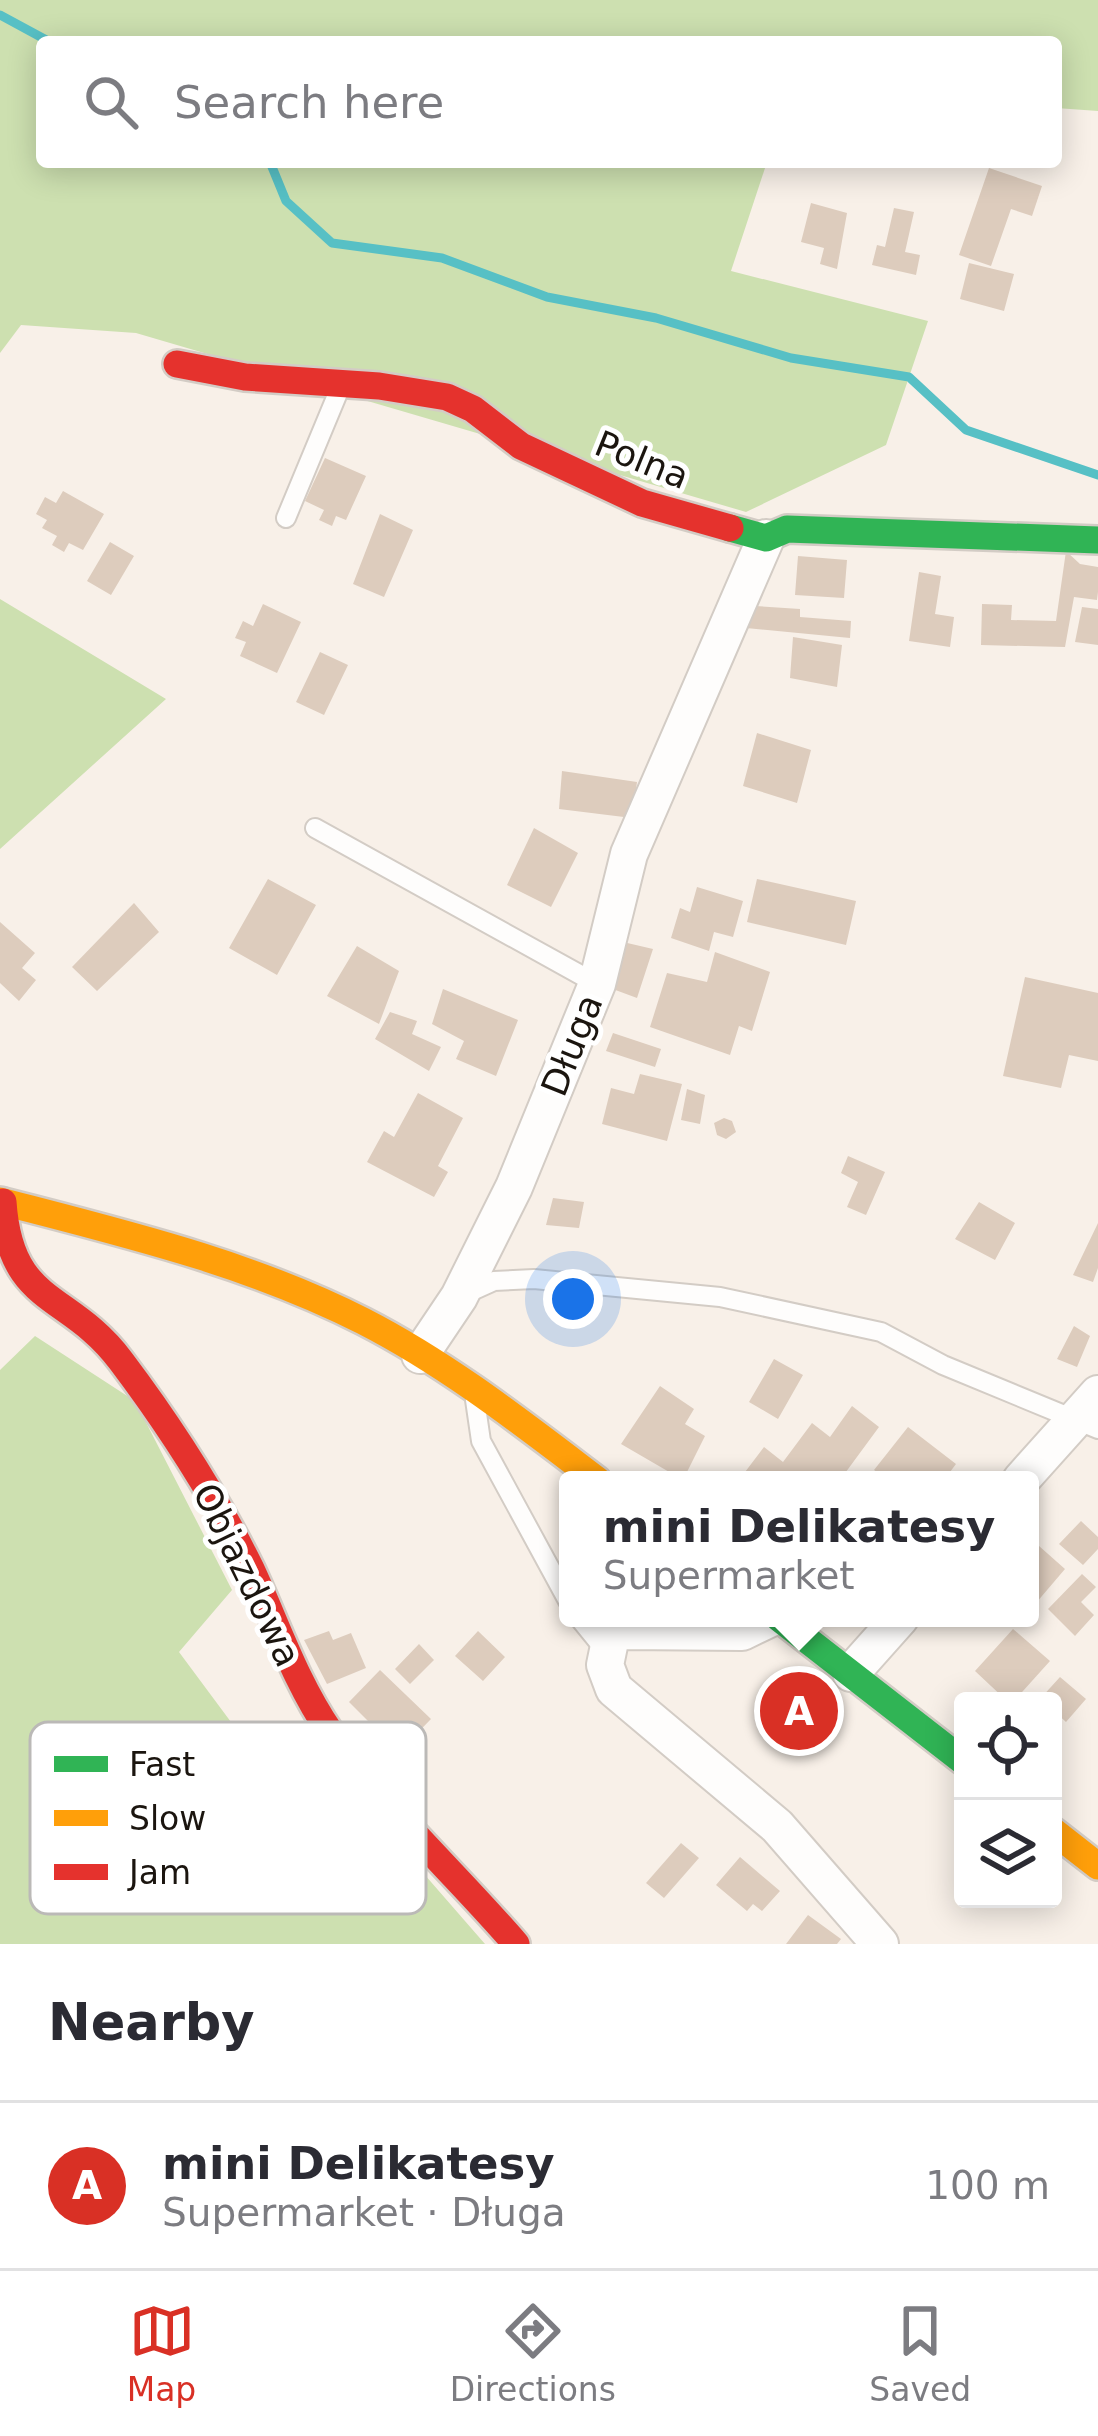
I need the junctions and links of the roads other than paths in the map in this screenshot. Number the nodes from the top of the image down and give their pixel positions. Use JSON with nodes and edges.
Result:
{"nodes":[{"id":1,"x":177,"y":364,"type":"dead end"},
{"id":2,"x":343,"y":384,"type":"junction"},
{"id":3,"x":286,"y":518,"type":"dead end"},
{"id":4,"x":766,"y":538,"type":"junction"},
{"id":5,"x":1098,"y":540,"type":"edge"},
{"id":6,"x":314,"y":828,"type":"dead end"},
{"id":7,"x":597,"y":984,"type":"junction"},
{"id":8,"x":2,"y":1202,"type":"edge"},
{"id":9,"x":459,"y":1297,"type":"junction"},
{"id":10,"x":420,"y":1355,"type":"junction"},
{"id":11,"x":473,"y":1389,"type":"junction"},
{"id":12,"x":1090,"y":1414,"type":"edge"},
{"id":13,"x":585,"y":1471,"type":"edge"},
{"id":14,"x":1030,"y":1471,"type":"edge"},
{"id":15,"x":559,"y":1584,"type":"edge"},
{"id":16,"x":586,"y":1627,"type":"edge"},
{"id":17,"x":632,"y":1627,"type":"edge"},
{"id":18,"x":686,"y":1627,"type":"edge"},
{"id":19,"x":754,"y":1627,"type":"edge"},
{"id":20,"x":787,"y":1627,"type":"edge"},
{"id":21,"x":892,"y":1627,"type":"edge"},
{"id":22,"x":605,"y":1650,"type":"junction"},
{"id":23,"x":851,"y":1673,"type":"junction"},
{"id":24,"x":325,"y":1722,"type":"edge"},
{"id":25,"x":954,"y":1754,"type":"edge"},
{"id":26,"x":1062,"y":1838,"type":"edge"},
{"id":27,"x":426,"y":1840,"type":"edge"},
{"id":28,"x":1098,"y":1867,"type":"edge"},
{"id":29,"x":516,"y":1944,"type":"edge"},
{"id":30,"x":880,"y":1944,"type":"edge"}],
"edges":[{"from":1,"to":2,"type":"street","name":"Polna"},
{"from":2,"to":3,"type":"lane"},
{"from":2,"to":4,"type":"street","name":"Polna"},
{"from":4,"to":5,"type":"street","name":"Polna"},
{"from":4,"to":7,"type":"street","name":"Długa"},
{"from":6,"to":7,"type":"lane"},
{"from":7,"to":9,"type":"street","name":"Długa"},
{"from":8,"to":10,"type":"street"},
{"from":8,"to":24,"type":"street","name":"Objazdowa"},
{"from":9,"to":10,"type":"street","name":"Długa"},
{"from":9,"to":12,"type":"lane"},
{"from":10,"to":11,"type":"street"},
{"from":11,"to":13,"type":"street"},
{"from":11,"to":15,"type":"lane"},
{"from":12,"to":14,"type":"street"},
{"from":16,"to":22,"type":"lane"},
{"from":17,"to":22,"type":"street"},
{"from":18,"to":19,"type":"street"},
{"from":20,"to":23,"type":"street"},
{"from":21,"to":23,"type":"street"},
{"from":22,"to":30,"type":"street"},
{"from":23,"to":25,"type":"street"},
{"from":26,"to":28,"type":"street"},
{"from":27,"to":29,"type":"street","name":"Objazdowa"}]}
